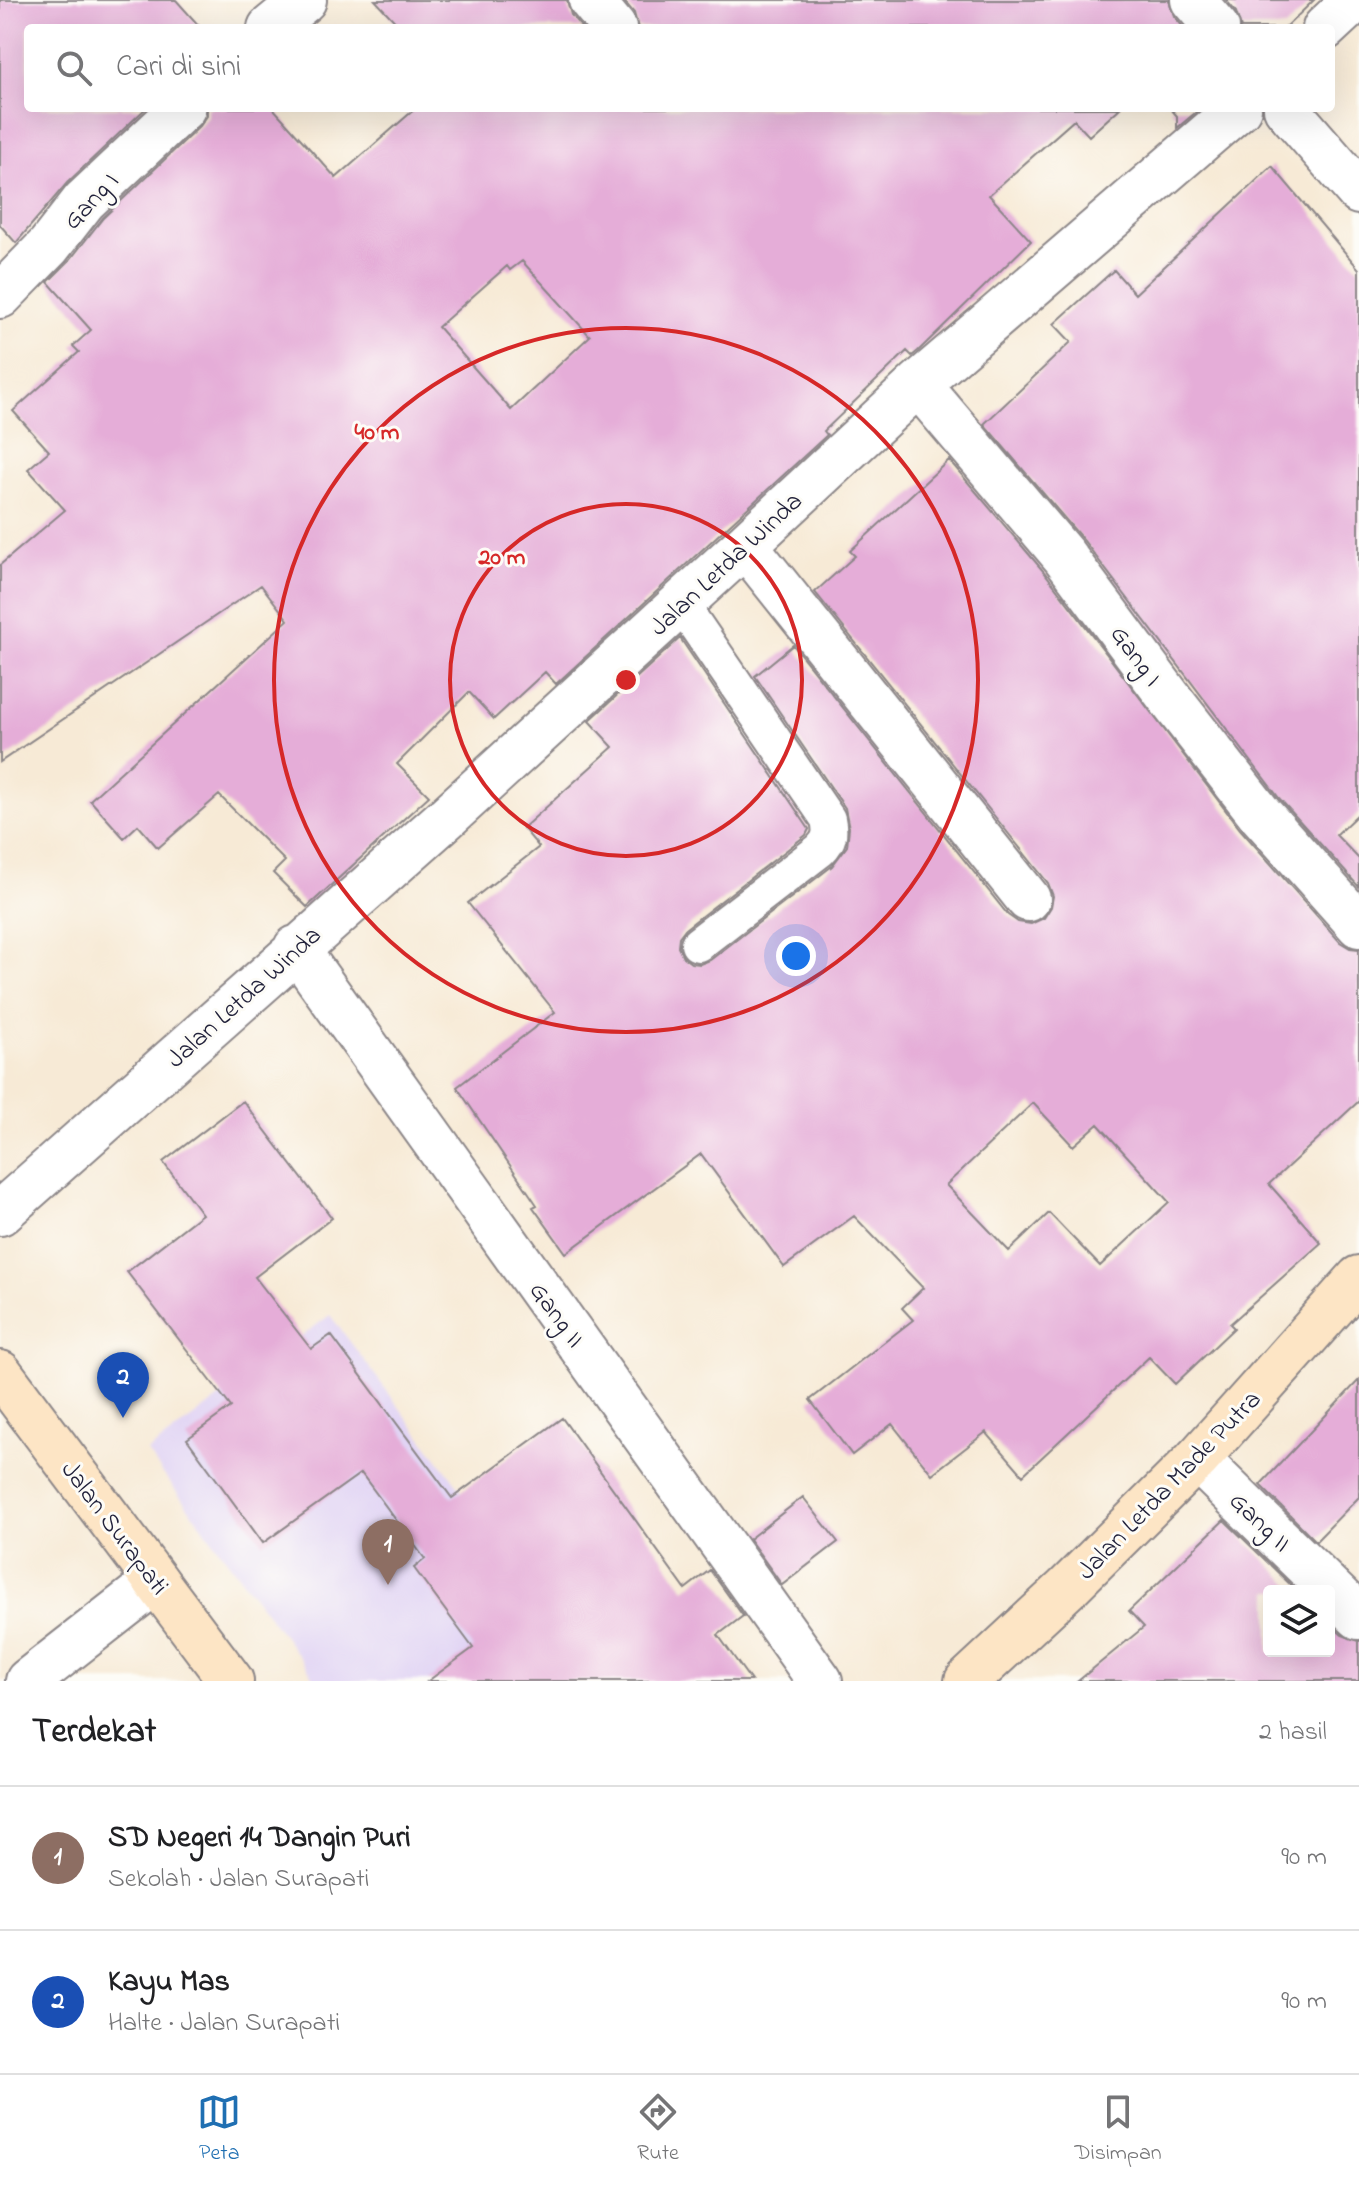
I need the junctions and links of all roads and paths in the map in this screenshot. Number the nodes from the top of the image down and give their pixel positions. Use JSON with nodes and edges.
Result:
{"nodes":[{"id":1,"x":304,"y":0,"type":"edge"},
{"id":2,"x":591,"y":0,"type":"edge"},
{"id":3,"x":1193,"y":0,"type":"edge"},
{"id":4,"x":1355,"y":0,"type":"edge"},
{"id":5,"x":275,"y":24,"type":"edge"},
{"id":6,"x":611,"y":24,"type":"edge"},
{"id":7,"x":1214,"y":24,"type":"edge"},
{"id":8,"x":1329,"y":24,"type":"edge"},
{"id":9,"x":179,"y":112,"type":"edge"},
{"id":10,"x":1234,"y":112,"type":"edge"},
{"id":11,"x":1289,"y":112,"type":"edge"},
{"id":12,"x":1359,"y":192,"type":"edge"},
{"id":13,"x":0,"y":296,"type":"edge"},
{"id":14,"x":918,"y":384,"type":"junction"},
{"id":15,"x":745,"y":545,"type":"junction"},
{"id":16,"x":681,"y":604,"type":"junction"},
{"id":17,"x":1028,"y":899,"type":"dead end"},
{"id":18,"x":1359,"y":925,"type":"edge"},
{"id":19,"x":698,"y":944,"type":"dead end"},
{"id":20,"x":296,"y":948,"type":"junction"},
{"id":21,"x":0,"y":1213,"type":"edge"},
{"id":22,"x":1359,"y":1278,"type":"edge"},
{"id":23,"x":0,"y":1373,"type":"edge"},
{"id":24,"x":1197,"y":1459,"type":"junction"},
{"id":25,"x":156,"y":1581,"type":"junction"},
{"id":26,"x":1359,"y":1617,"type":"edge"},
{"id":27,"x":28,"y":1681,"type":"edge"},
{"id":28,"x":231,"y":1681,"type":"edge"},
{"id":29,"x":820,"y":1681,"type":"edge"},
{"id":30,"x":967,"y":1681,"type":"edge"}],
"edges":[{"from":1,"to":5,"type":"street"},
{"from":2,"to":6,"type":"street"},
{"from":3,"to":7,"type":"street"},
{"from":4,"to":8,"type":"street"},
{"from":9,"to":13,"type":"street","name":"Gang I"},
{"from":10,"to":14,"type":"street","name":"Jalan Letda Winda"},
{"from":11,"to":12,"type":"street"},
{"from":14,"to":15,"type":"street","name":"Jalan Letda Winda"},
{"from":14,"to":18,"type":"street","name":"Gang I"},
{"from":15,"to":16,"type":"street","name":"Jalan Letda Winda"},
{"from":15,"to":17,"type":"street"},
{"from":16,"to":19,"type":"lane"},
{"from":16,"to":20,"type":"street","name":"Jalan Letda Winda"},
{"from":20,"to":21,"type":"street","name":"Jalan Letda Winda"},
{"from":20,"to":29,"type":"street","name":"Gang II"},
{"from":22,"to":24,"type":"main road","name":"Jalan Letda Made Putra"},
{"from":23,"to":25,"type":"main road","name":"Jalan Surapati"},
{"from":24,"to":26,"type":"street","name":"Gang II"},
{"from":24,"to":30,"type":"main road","name":"Jalan Letda Made Putra"},
{"from":25,"to":27,"type":"street"},
{"from":25,"to":28,"type":"main road","name":"Jalan Surapati"}]}
